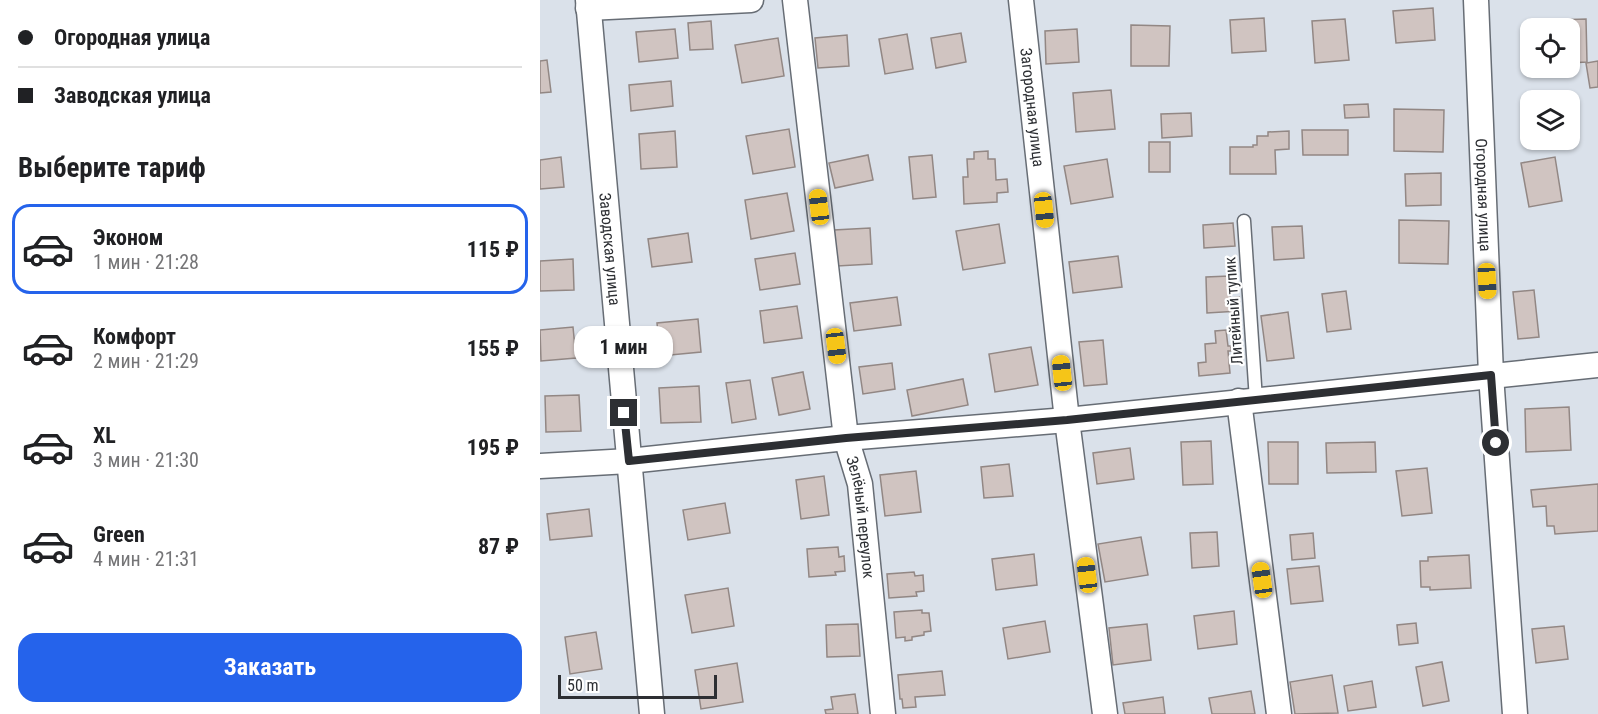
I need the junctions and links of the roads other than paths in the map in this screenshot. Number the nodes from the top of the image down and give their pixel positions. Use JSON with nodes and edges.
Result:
{"nodes":[{"id":1,"x":751,"y":0,"type":"edge"},
{"id":2,"x":795,"y":0,"type":"edge"},
{"id":3,"x":1021,"y":0,"type":"edge"},
{"id":4,"x":1476,"y":0,"type":"edge"},
{"id":5,"x":588,"y":4,"type":"edge"},
{"id":6,"x":1244,"y":221,"type":"dead end"},
{"id":7,"x":1598,"y":365,"type":"edge"},
{"id":8,"x":1491,"y":375,"type":"junction"},
{"id":9,"x":1247,"y":400,"type":"junction"},
{"id":10,"x":1067,"y":420,"type":"junction"},
{"id":11,"x":846,"y":438,"type":"junction"},
{"id":12,"x":629,"y":461,"type":"junction"},
{"id":13,"x":540,"y":466,"type":"edge"},
{"id":14,"x":652,"y":714,"type":"edge"},
{"id":15,"x":883,"y":714,"type":"edge"},
{"id":16,"x":1106,"y":714,"type":"edge"},
{"id":17,"x":1279,"y":714,"type":"edge"},
{"id":18,"x":1515,"y":714,"type":"edge"}],
"edges":[{"from":1,"to":5,"type":"street"},
{"from":2,"to":11,"type":"street","name":"Зелёный переулок"},
{"from":3,"to":10,"type":"street","name":"Загородная улица"},
{"from":4,"to":8,"type":"street","name":"Огородная улица"},
{"from":5,"to":12,"type":"street","name":"Заводская улица"},
{"from":6,"to":9,"type":"lane","name":"Литейный тупик"},
{"from":7,"to":8,"type":"street"},
{"from":8,"to":9,"type":"street"},
{"from":8,"to":18,"type":"street","name":"Огородная улица"},
{"from":9,"to":10,"type":"street"},
{"from":9,"to":17,"type":"street"},
{"from":10,"to":11,"type":"street"},
{"from":10,"to":16,"type":"street","name":"Загородная улица"},
{"from":11,"to":12,"type":"street"},
{"from":11,"to":15,"type":"street","name":"Зелёный переулок"},
{"from":12,"to":13,"type":"street"},
{"from":12,"to":14,"type":"street","name":"Заводская улица"}]}
